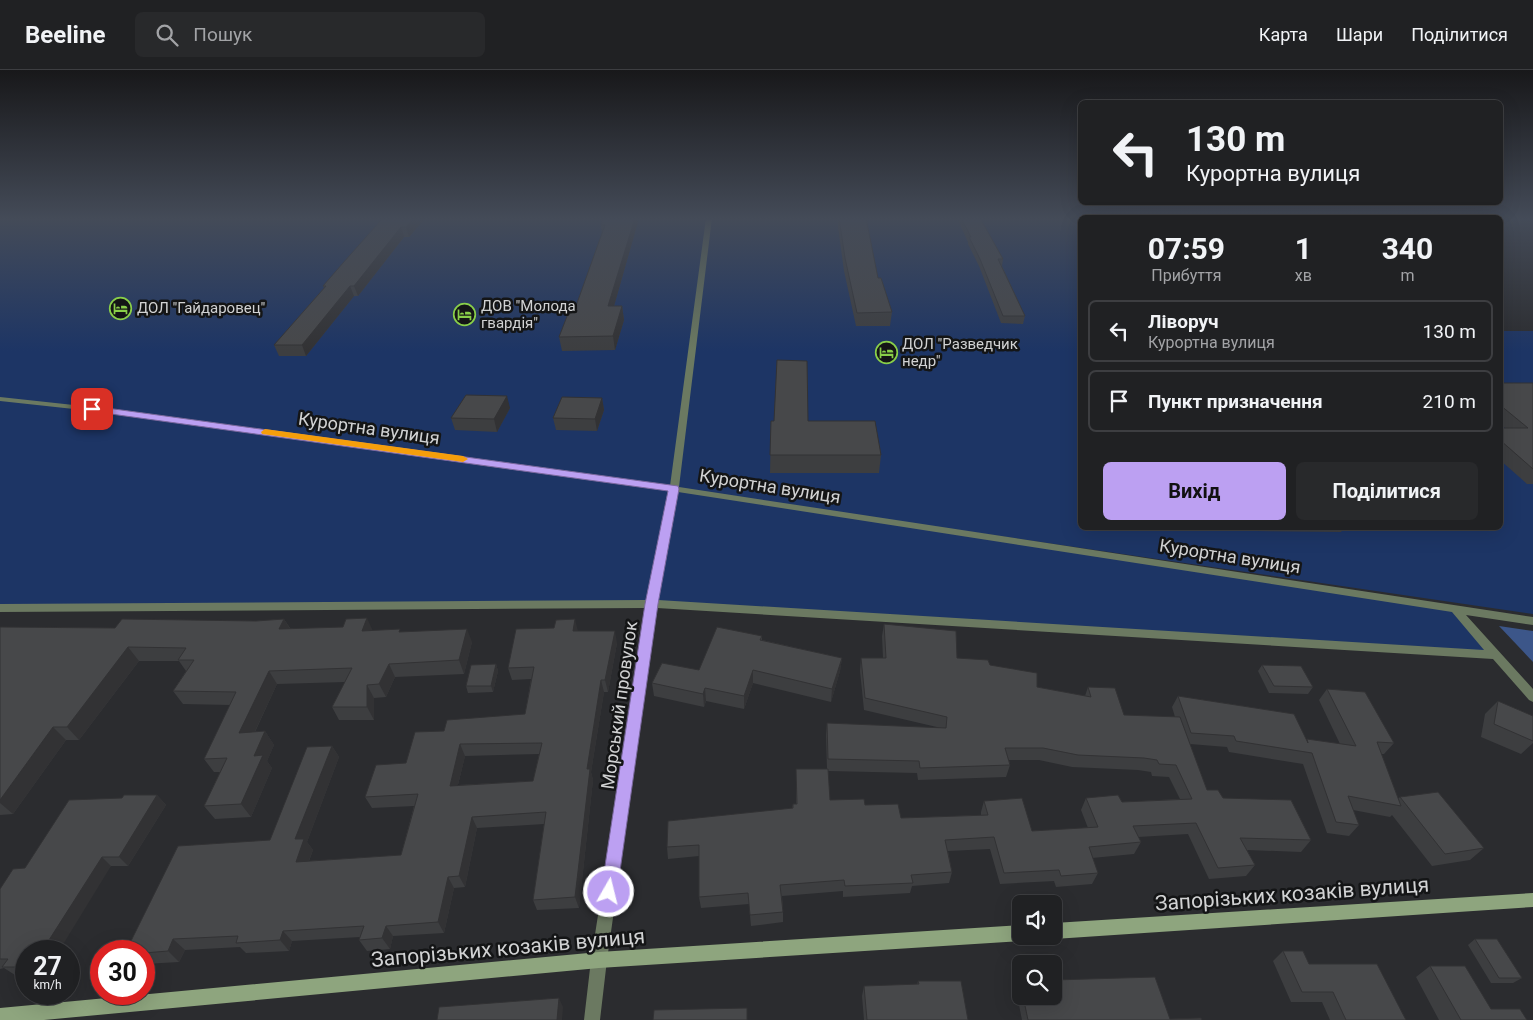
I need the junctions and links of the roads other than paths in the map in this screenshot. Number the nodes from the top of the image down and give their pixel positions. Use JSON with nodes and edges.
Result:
{"nodes":[{"id":1,"x":703,"y":262,"type":"edge"},
{"id":2,"x":0,"y":399,"type":"edge"},
{"id":3,"x":674,"y":489,"type":"junction"},
{"id":4,"x":652,"y":604,"type":"junction"},
{"id":5,"x":0,"y":608,"type":"edge"},
{"id":6,"x":1454,"y":608,"type":"junction"},
{"id":7,"x":1533,"y":620,"type":"edge"},
{"id":8,"x":1497,"y":655,"type":"junction"},
{"id":9,"x":1533,"y":697,"type":"edge"},
{"id":10,"x":1533,"y":900,"type":"edge"},
{"id":11,"x":1062,"y":930,"type":"edge"},
{"id":12,"x":1012,"y":934,"type":"edge"},
{"id":13,"x":599,"y":960,"type":"junction"},
{"id":14,"x":0,"y":1016,"type":"edge"},
{"id":15,"x":592,"y":1020,"type":"edge"}],
"edges":[{"from":1,"to":3,"type":"street","name":"Морський провулок"},
{"from":2,"to":3,"type":"street","name":"Курортна вулиця"},
{"from":3,"to":4,"type":"street","name":"Морський провулок"},
{"from":3,"to":6,"type":"street","name":"Курортна вулиця"},
{"from":4,"to":5,"type":"street"},
{"from":4,"to":8,"type":"street"},
{"from":4,"to":13,"type":"street","name":"Морський провулок"},
{"from":6,"to":7,"type":"street","name":"Курортна вулиця"},
{"from":6,"to":8,"type":"street"},
{"from":8,"to":9,"type":"street"},
{"from":10,"to":11,"type":"main road","name":"Запорізьких козаків вулиця"},
{"from":12,"to":13,"type":"main road","name":"Запорізьких козаків вулиця"},
{"from":13,"to":14,"type":"main road","name":"Запорізьких козаків вулиця"},
{"from":13,"to":15,"type":"street","name":"Морський провулок"}]}
